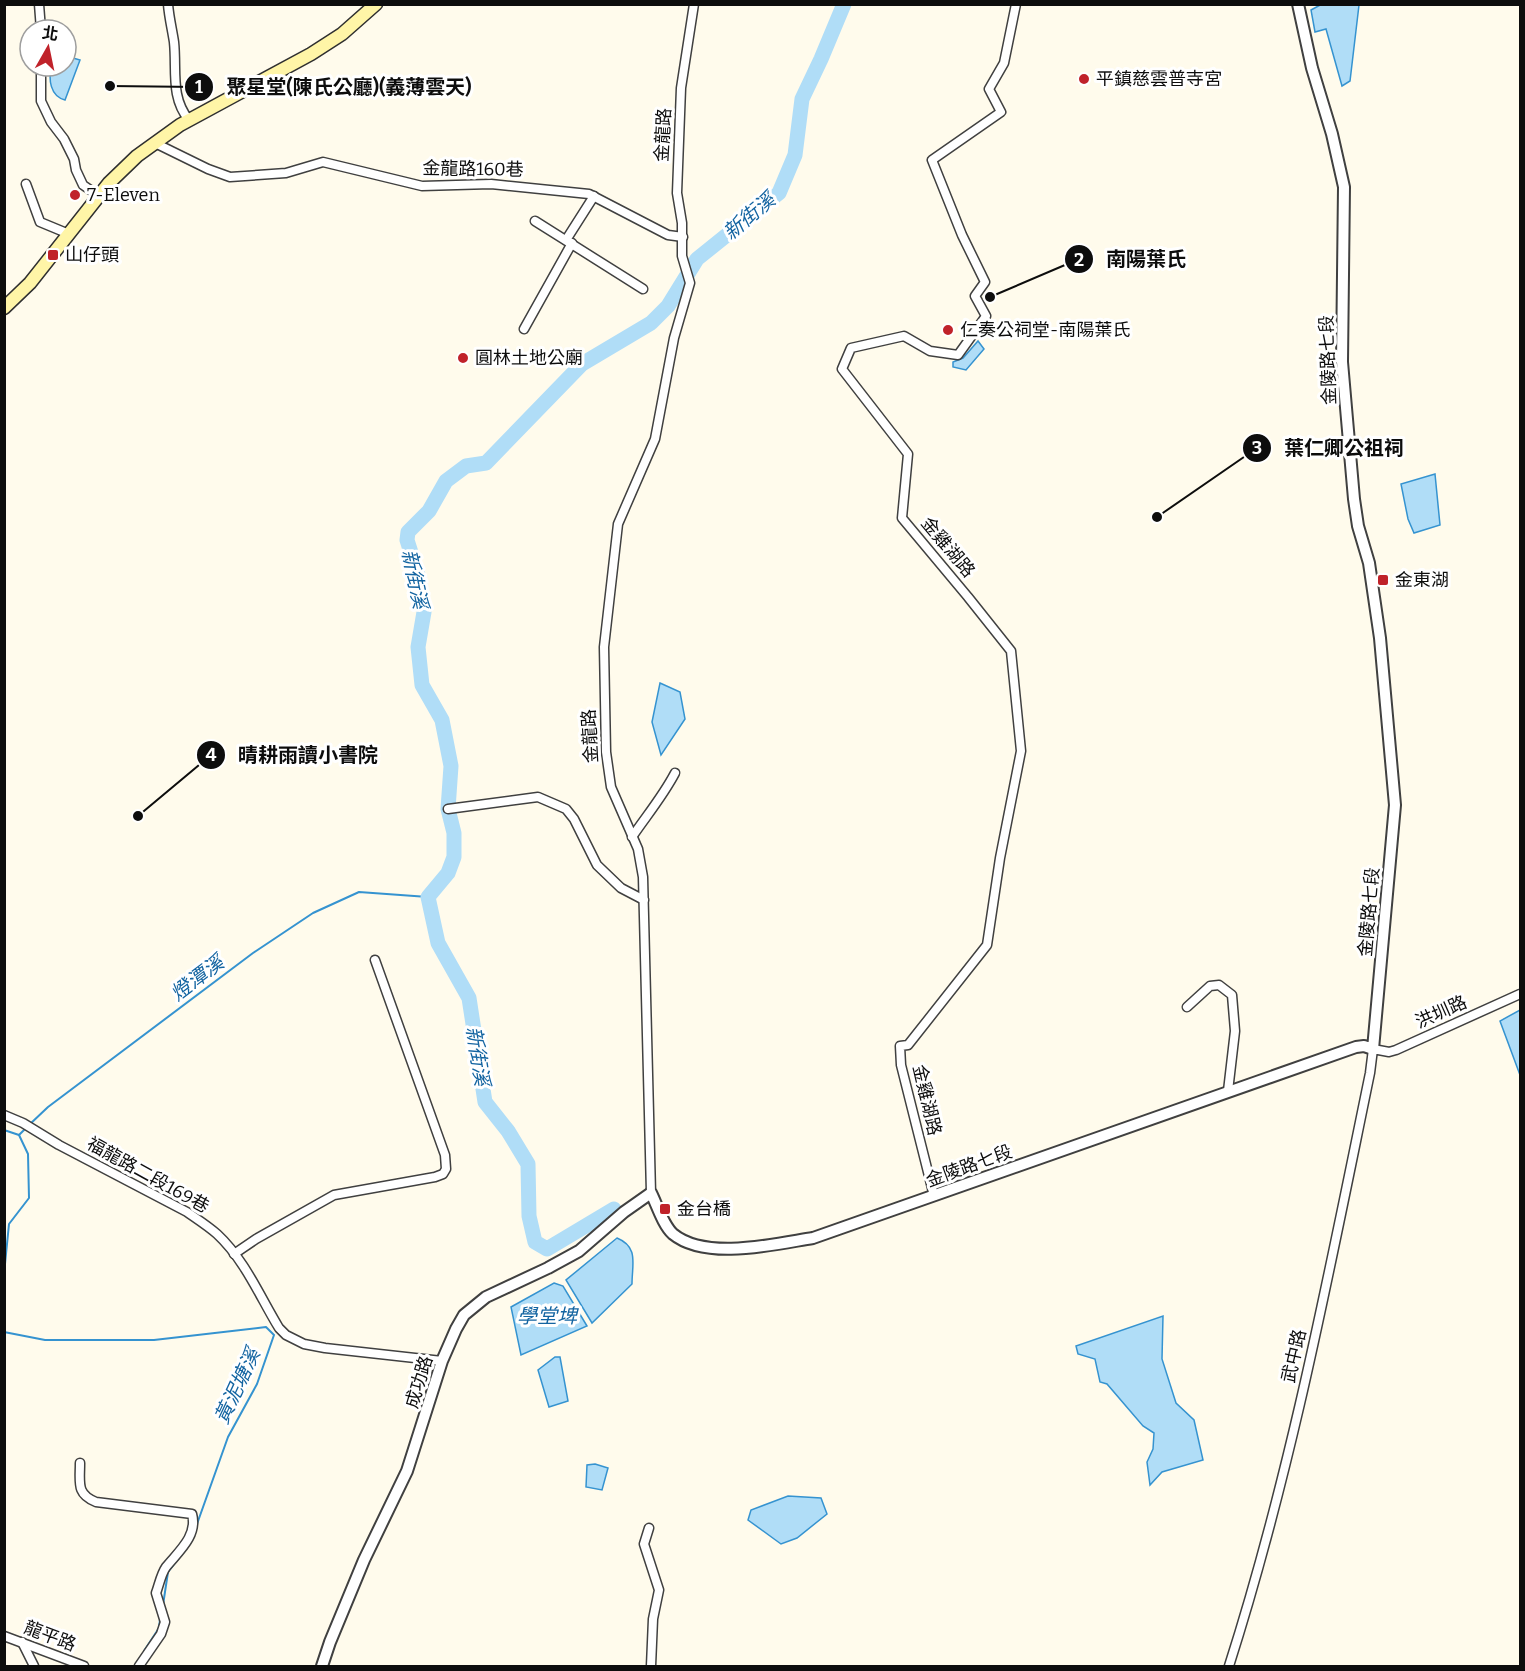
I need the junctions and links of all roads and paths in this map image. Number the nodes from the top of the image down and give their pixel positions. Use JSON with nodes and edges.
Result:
{"nodes":[{"id":1,"x":168,"y":4,"type":"edge"},
{"id":2,"x":376,"y":4,"type":"edge"},
{"id":3,"x":694,"y":4,"type":"edge"},
{"id":4,"x":1016,"y":4,"type":"edge"},
{"id":5,"x":1298,"y":4,"type":"edge"},
{"id":6,"x":41,"y":78,"type":"edge"},
{"id":7,"x":189,"y":120,"type":"junction"},
{"id":8,"x":156,"y":143,"type":"junction"},
{"id":9,"x":26,"y":183,"type":"dead end"},
{"id":10,"x":99,"y":196,"type":"junction"},
{"id":11,"x":594,"y":196,"type":"junction"},
{"id":12,"x":536,"y":221,"type":"dead end"},
{"id":13,"x":69,"y":234,"type":"junction"},
{"id":14,"x":683,"y":237,"type":"junction"},
{"id":15,"x":569,"y":242,"type":"junction"},
{"id":16,"x":643,"y":289,"type":"dead end"},
{"id":17,"x":4,"y":308,"type":"edge"},
{"id":18,"x":524,"y":329,"type":"dead end"},
{"id":19,"x":675,"y":773,"type":"dead end"},
{"id":20,"x":448,"y":809,"type":"dead end"},
{"id":21,"x":632,"y":837,"type":"junction"},
{"id":22,"x":644,"y":900,"type":"junction"},
{"id":23,"x":375,"y":960,"type":"dead end"},
{"id":24,"x":1521,"y":994,"type":"edge"},
{"id":25,"x":1187,"y":1007,"type":"dead end"},
{"id":26,"x":1373,"y":1048,"type":"junction"},
{"id":27,"x":1228,"y":1091,"type":"junction"},
{"id":28,"x":4,"y":1115,"type":"edge"},
{"id":29,"x":651,"y":1193,"type":"junction"},
{"id":30,"x":934,"y":1196,"type":"junction"},
{"id":31,"x":234,"y":1254,"type":"junction"},
{"id":32,"x":442,"y":1361,"type":"junction"},
{"id":33,"x":80,"y":1463,"type":"dead end"},
{"id":34,"x":649,"y":1528,"type":"dead end"},
{"id":35,"x":4,"y":1636,"type":"edge"},
{"id":36,"x":22,"y":1642,"type":"junction"},
{"id":37,"x":34,"y":1666,"type":"edge"},
{"id":38,"x":84,"y":1666,"type":"edge"},
{"id":39,"x":139,"y":1666,"type":"edge"},
{"id":40,"x":322,"y":1666,"type":"edge"},
{"id":41,"x":651,"y":1666,"type":"edge"},
{"id":42,"x":1229,"y":1666,"type":"edge"}],
"edges":[{"from":1,"to":7,"type":"street"},
{"from":2,"to":7,"type":"main road"},
{"from":3,"to":14,"type":"street","name":"金龍路"},
{"from":4,"to":30,"type":"street","name":"金雞湖路"},
{"from":5,"to":26,"type":"street","name":"金陵路七段"},
{"from":6,"to":10,"type":"street"},
{"from":7,"to":8,"type":"main road"},
{"from":8,"to":10,"type":"main road"},
{"from":8,"to":11,"type":"street","name":"金龍路160巷"},
{"from":9,"to":13,"type":"street"},
{"from":10,"to":13,"type":"main road"},
{"from":11,"to":14,"type":"street","name":"金龍路160巷"},
{"from":11,"to":15,"type":"street"},
{"from":12,"to":15,"type":"street"},
{"from":13,"to":17,"type":"main road"},
{"from":14,"to":21,"type":"street","name":"金龍路"},
{"from":15,"to":16,"type":"street"},
{"from":15,"to":18,"type":"street"},
{"from":19,"to":21,"type":"street"},
{"from":20,"to":22,"type":"street"},
{"from":21,"to":22,"type":"street","name":"金龍路"},
{"from":22,"to":29,"type":"street","name":"金龍路"},
{"from":23,"to":31,"type":"street"},
{"from":24,"to":26,"type":"street","name":"洪圳路"},
{"from":25,"to":27,"type":"street"},
{"from":26,"to":27,"type":"street","name":"金陵路七段"},
{"from":26,"to":42,"type":"street","name":"武中路"},
{"from":27,"to":30,"type":"street","name":"金陵路七段"},
{"from":28,"to":31,"type":"street","name":"福龍路二段169巷"},
{"from":29,"to":30,"type":"street","name":"金陵路七段"},
{"from":29,"to":32,"type":"street","name":"成功路"},
{"from":31,"to":32,"type":"street","name":"福龍路二段169巷"},
{"from":32,"to":40,"type":"street","name":"成功路"},
{"from":33,"to":39,"type":"street"},
{"from":34,"to":41,"type":"street"},
{"from":35,"to":36,"type":"street","name":"龍平路"},
{"from":36,"to":37,"type":"street"},
{"from":36,"to":38,"type":"street","name":"龍平路"}]}
